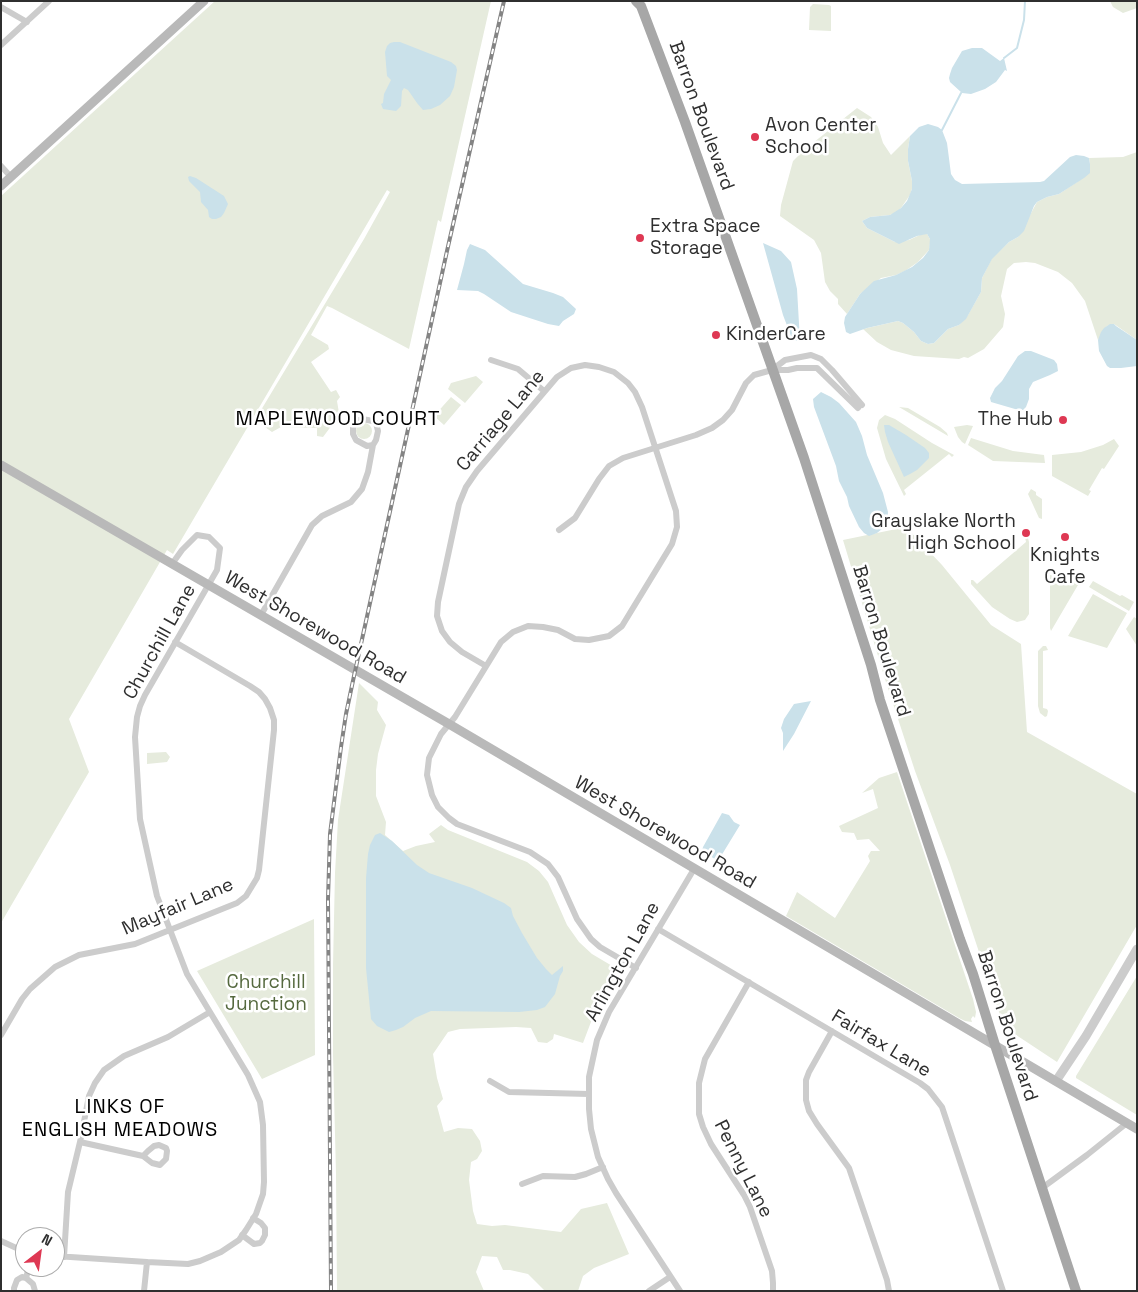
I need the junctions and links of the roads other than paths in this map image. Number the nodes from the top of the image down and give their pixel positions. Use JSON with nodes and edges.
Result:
{"nodes":[{"id":1,"x":49,"y":1,"type":"edge"},
{"id":2,"x":204,"y":1,"type":"edge"},
{"id":3,"x":640,"y":3,"type":"edge"},
{"id":4,"x":1,"y":7,"type":"edge"},
{"id":5,"x":27,"y":22,"type":"junction"},
{"id":6,"x":1,"y":45,"type":"edge"},
{"id":7,"x":1,"y":166,"type":"edge"},
{"id":8,"x":11,"y":177,"type":"junction"},
{"id":9,"x":1,"y":186,"type":"edge"},
{"id":10,"x":491,"y":360,"type":"dead end"},
{"id":11,"x":772,"y":370,"type":"junction"},
{"id":12,"x":544,"y":391,"type":"junction"},
{"id":13,"x":373,"y":445,"type":"junction"},
{"id":14,"x":655,"y":448,"type":"junction"},
{"id":15,"x":1,"y":465,"type":"edge"},
{"id":16,"x":559,"y":530,"type":"dead end"},
{"id":17,"x":174,"y":565,"type":"junction"},
{"id":18,"x":209,"y":585,"type":"junction"},
{"id":19,"x":261,"y":615,"type":"junction"},
{"id":20,"x":175,"y":642,"type":"junction"},
{"id":21,"x":486,"y":666,"type":"junction"},
{"id":22,"x":449,"y":724,"type":"junction"},
{"id":23,"x":694,"y":869,"type":"junction"},
{"id":24,"x":658,"y":929,"type":"junction"},
{"id":25,"x":170,"y":930,"type":"junction"},
{"id":26,"x":1137,"y":949,"type":"edge"},
{"id":27,"x":1137,"y":958,"type":"edge"},
{"id":28,"x":636,"y":968,"type":"junction"},
{"id":29,"x":749,"y":982,"type":"junction"},
{"id":30,"x":210,"y":1012,"type":"junction"},
{"id":31,"x":832,"y":1031,"type":"junction"},
{"id":32,"x":1,"y":1035,"type":"edge"},
{"id":33,"x":995,"y":1045,"type":"junction"},
{"id":34,"x":490,"y":1082,"type":"dead end"},
{"id":35,"x":1058,"y":1083,"type":"junction"},
{"id":36,"x":589,"y":1094,"type":"junction"},
{"id":37,"x":1127,"y":1123,"type":"junction"},
{"id":38,"x":1137,"y":1129,"type":"edge"},
{"id":39,"x":80,"y":1142,"type":"junction"},
{"id":40,"x":143,"y":1156,"type":"dead end"},
{"id":41,"x":603,"y":1167,"type":"junction"},
{"id":42,"x":522,"y":1184,"type":"dead end"},
{"id":43,"x":1042,"y":1188,"type":"junction"},
{"id":44,"x":254,"y":1218,"type":"junction"},
{"id":45,"x":242,"y":1235,"type":"junction"},
{"id":46,"x":1,"y":1241,"type":"edge"},
{"id":47,"x":65,"y":1241,"type":"edge"},
{"id":48,"x":15,"y":1247,"type":"edge"},
{"id":49,"x":65,"y":1257,"type":"edge"},
{"id":50,"x":147,"y":1262,"type":"junction"},
{"id":51,"x":670,"y":1277,"type":"junction"},
{"id":52,"x":26,"y":1278,"type":"joint"},
{"id":53,"x":14,"y":1291,"type":"edge"},
{"id":54,"x":35,"y":1291,"type":"edge"},
{"id":55,"x":144,"y":1291,"type":"edge"},
{"id":56,"x":650,"y":1291,"type":"edge"},
{"id":57,"x":680,"y":1291,"type":"edge"},
{"id":58,"x":773,"y":1291,"type":"edge"},
{"id":59,"x":889,"y":1291,"type":"edge"},
{"id":60,"x":1003,"y":1291,"type":"edge"},
{"id":61,"x":1076,"y":1291,"type":"edge"}],
"edges":[{"from":1,"to":5,"type":"street"},
{"from":2,"to":8,"type":"main road"},
{"from":3,"to":11,"type":"main road","name":"Barron Boulevard"},
{"from":4,"to":5,"type":"street"},
{"from":5,"to":6,"type":"street"},
{"from":7,"to":8,"type":"street"},
{"from":8,"to":9,"type":"main road"},
{"from":10,"to":12,"type":"street"},
{"from":11,"to":11,"type":"street"},
{"from":11,"to":14,"type":"street"},
{"from":11,"to":33,"type":"main road","name":"Barron Boulevard"},
{"from":12,"to":14,"type":"street","name":"Carriage Lane"},
{"from":12,"to":21,"type":"street","name":"Carriage Lane"},
{"from":13,"to":13,"type":"street"},
{"from":13,"to":19,"type":"street"},
{"from":14,"to":16,"type":"street"},
{"from":14,"to":21,"type":"street","name":"Carriage Lane"},
{"from":15,"to":17,"type":"main road","name":"West Shorewood Road"},
{"from":17,"to":18,"type":"main road","name":"West Shorewood Road"},
{"from":17,"to":18,"type":"street","name":"Churchill Lane"},
{"from":18,"to":19,"type":"main road","name":"West Shorewood Road"},
{"from":18,"to":20,"type":"street","name":"Churchill Lane"},
{"from":19,"to":22,"type":"main road","name":"West Shorewood Road"},
{"from":20,"to":25,"type":"street","name":"Churchill Lane"},
{"from":20,"to":25,"type":"street","name":"Mayfair Lane"},
{"from":21,"to":22,"type":"street","name":"Carriage Lane"},
{"from":22,"to":23,"type":"main road","name":"West Shorewood Road"},
{"from":22,"to":28,"type":"street","name":"Carriage Lane"},
{"from":23,"to":24,"type":"street","name":"Arlington Lane"},
{"from":23,"to":33,"type":"main road","name":"West Shorewood Road"},
{"from":24,"to":28,"type":"street","name":"Arlington Lane"},
{"from":24,"to":29,"type":"street","name":"Fairfax Lane"},
{"from":25,"to":30,"type":"street","name":"Churchill Lane"},
{"from":25,"to":32,"type":"street","name":"Mayfair Lane"},
{"from":26,"to":35,"type":"street"},
{"from":27,"to":35,"type":"street"},
{"from":28,"to":36,"type":"street","name":"Arlington Lane"},
{"from":29,"to":31,"type":"street","name":"Fairfax Lane"},
{"from":29,"to":58,"type":"street","name":"Penny Lane"},
{"from":30,"to":39,"type":"street"},
{"from":30,"to":44,"type":"street","name":"Churchill Lane"},
{"from":31,"to":59,"type":"street"},
{"from":31,"to":60,"type":"street","name":"Fairfax Lane"},
{"from":33,"to":35,"type":"main road","name":"West Shorewood Road"},
{"from":33,"to":43,"type":"main road","name":"Barron Boulevard"},
{"from":34,"to":36,"type":"street"},
{"from":35,"to":37,"type":"main road","name":"West Shorewood Road"},
{"from":36,"to":41,"type":"street","name":"Arlington Lane"},
{"from":37,"to":38,"type":"main road","name":"West Shorewood Road"},
{"from":37,"to":43,"type":"street"},
{"from":39,"to":40,"type":"street"},
{"from":39,"to":47,"type":"street"},
{"from":41,"to":42,"type":"street"},
{"from":41,"to":51,"type":"street","name":"Arlington Lane"},
{"from":43,"to":61,"type":"main road","name":"Barron Boulevard"},
{"from":44,"to":45,"type":"street","name":"Churchill Lane"},
{"from":44,"to":45,"type":"street"},
{"from":45,"to":50,"type":"street","name":"Churchill Lane"},
{"from":46,"to":48,"type":"street"},
{"from":49,"to":50,"type":"street","name":"Churchill Lane"},
{"from":50,"to":55,"type":"street"},
{"from":51,"to":56,"type":"street"},
{"from":51,"to":57,"type":"street","name":"Arlington Lane"},
{"from":52,"to":53,"type":"street"},
{"from":52,"to":54,"type":"street"}]}
